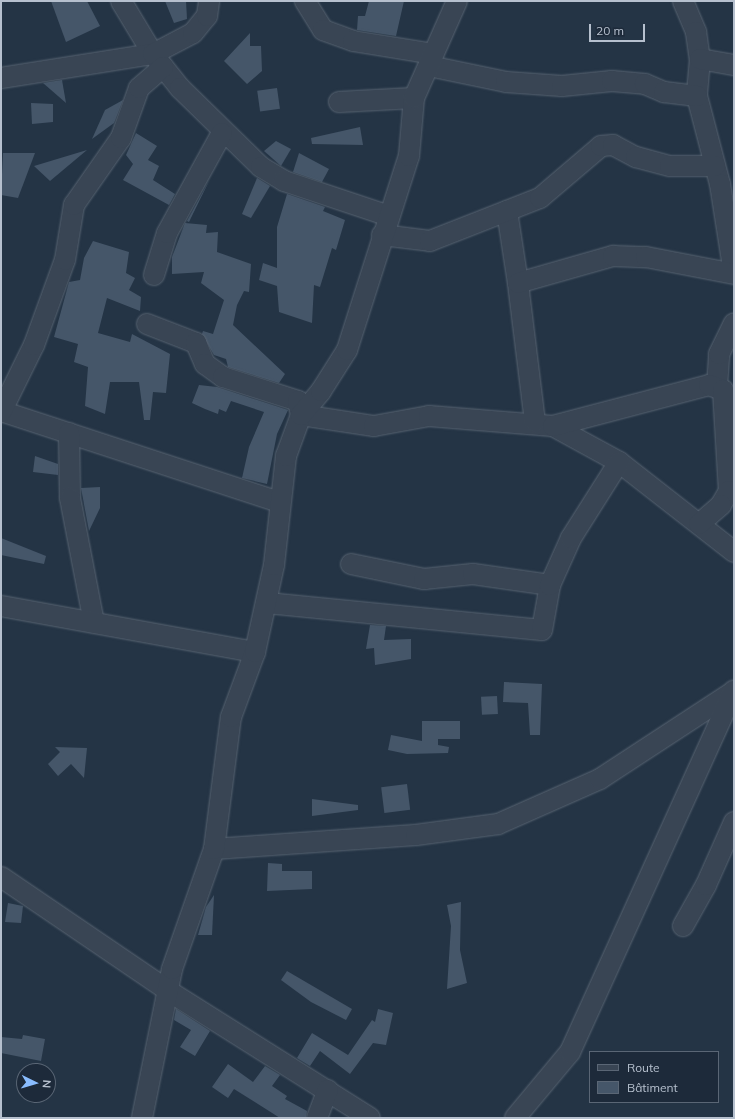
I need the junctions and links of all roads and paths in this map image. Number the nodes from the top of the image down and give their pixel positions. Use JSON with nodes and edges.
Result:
{"nodes":[{"id":1,"x":121,"y":1,"type":"edge"},
{"id":2,"x":209,"y":1,"type":"edge"},
{"id":3,"x":305,"y":1,"type":"edge"},
{"id":4,"x":457,"y":1,"type":"edge"},
{"id":5,"x":683,"y":1,"type":"edge"},
{"id":6,"x":700,"y":59,"type":"junction"},
{"id":7,"x":158,"y":60,"type":"junction"},
{"id":8,"x":431,"y":60,"type":"junction"},
{"id":9,"x":734,"y":64,"type":"edge"},
{"id":10,"x":1,"y":78,"type":"edge"},
{"id":11,"x":697,"y":96,"type":"junction"},
{"id":12,"x":414,"y":98,"type":"junction"},
{"id":13,"x":339,"y":102,"type":"dead end"},
{"id":14,"x":222,"y":133,"type":"junction"},
{"id":15,"x":723,"y":180,"type":"edge"},
{"id":16,"x":506,"y":211,"type":"junction"},
{"id":17,"x":389,"y":216,"type":"junction"},
{"id":18,"x":382,"y":235,"type":"junction"},
{"id":19,"x":734,"y":273,"type":"edge"},
{"id":20,"x":154,"y":275,"type":"dead end"},
{"id":21,"x":518,"y":283,"type":"junction"},
{"id":22,"x":734,"y":323,"type":"edge"},
{"id":23,"x":147,"y":324,"type":"dead end"},
{"id":24,"x":717,"y":386,"type":"junction"},
{"id":25,"x":1,"y":411,"type":"edge"},
{"id":26,"x":301,"y":415,"type":"junction"},
{"id":27,"x":544,"y":424,"type":"junction"},
{"id":28,"x":69,"y":433,"type":"junction"},
{"id":29,"x":620,"y":462,"type":"junction"},
{"id":30,"x":279,"y":502,"type":"junction"},
{"id":31,"x":699,"y":524,"type":"junction"},
{"id":32,"x":734,"y":552,"type":"edge"},
{"id":33,"x":351,"y":564,"type":"dead end"},
{"id":34,"x":550,"y":585,"type":"junction"},
{"id":35,"x":267,"y":603,"type":"junction"},
{"id":36,"x":1,"y":606,"type":"edge"},
{"id":37,"x":94,"y":622,"type":"junction"},
{"id":38,"x":255,"y":652,"type":"junction"},
{"id":39,"x":734,"y":691,"type":"edge"},
{"id":40,"x":734,"y":822,"type":"edge"},
{"id":41,"x":214,"y":850,"type":"junction"},
{"id":42,"x":1,"y":877,"type":"edge"},
{"id":43,"x":682,"y":926,"type":"dead end"},
{"id":44,"x":170,"y":992,"type":"junction"},
{"id":45,"x":328,"y":1090,"type":"junction"},
{"id":46,"x":142,"y":1118,"type":"edge"},
{"id":47,"x":317,"y":1118,"type":"edge"},
{"id":48,"x":370,"y":1118,"type":"edge"},
{"id":49,"x":515,"y":1118,"type":"edge"}],
"edges":[{"from":1,"to":7,"type":"street"},
{"from":2,"to":7,"type":"street"},
{"from":3,"to":8,"type":"street"},
{"from":4,"to":8,"type":"street"},
{"from":5,"to":6,"type":"street"},
{"from":6,"to":9,"type":"street"},
{"from":6,"to":11,"type":"street"},
{"from":7,"to":10,"type":"street"},
{"from":7,"to":14,"type":"street"},
{"from":7,"to":25,"type":"street"},
{"from":8,"to":11,"type":"street"},
{"from":8,"to":12,"type":"street"},
{"from":11,"to":15,"type":"street"},
{"from":12,"to":13,"type":"street"},
{"from":12,"to":17,"type":"street"},
{"from":14,"to":17,"type":"street"},
{"from":14,"to":20,"type":"street"},
{"from":15,"to":16,"type":"street"},
{"from":15,"to":19,"type":"street"},
{"from":16,"to":18,"type":"street"},
{"from":16,"to":21,"type":"street"},
{"from":17,"to":18,"type":"street"},
{"from":18,"to":26,"type":"street"},
{"from":19,"to":21,"type":"street"},
{"from":21,"to":27,"type":"street"},
{"from":22,"to":24,"type":"street"},
{"from":23,"to":26,"type":"street"},
{"from":24,"to":27,"type":"street"},
{"from":24,"to":31,"type":"street"},
{"from":25,"to":28,"type":"street"},
{"from":26,"to":27,"type":"street"},
{"from":26,"to":30,"type":"street"},
{"from":27,"to":29,"type":"street"},
{"from":28,"to":30,"type":"street"},
{"from":28,"to":37,"type":"street"},
{"from":29,"to":31,"type":"street"},
{"from":29,"to":34,"type":"street"},
{"from":30,"to":35,"type":"street"},
{"from":31,"to":32,"type":"street"},
{"from":33,"to":34,"type":"street"},
{"from":34,"to":35,"type":"street"},
{"from":35,"to":38,"type":"street"},
{"from":36,"to":37,"type":"street"},
{"from":37,"to":38,"type":"street"},
{"from":38,"to":41,"type":"street"},
{"from":39,"to":41,"type":"street"},
{"from":39,"to":49,"type":"street"},
{"from":40,"to":43,"type":"street"},
{"from":41,"to":44,"type":"street"},
{"from":42,"to":44,"type":"street"},
{"from":44,"to":45,"type":"street"},
{"from":44,"to":46,"type":"street"},
{"from":45,"to":47,"type":"street"},
{"from":45,"to":48,"type":"street"}]}
